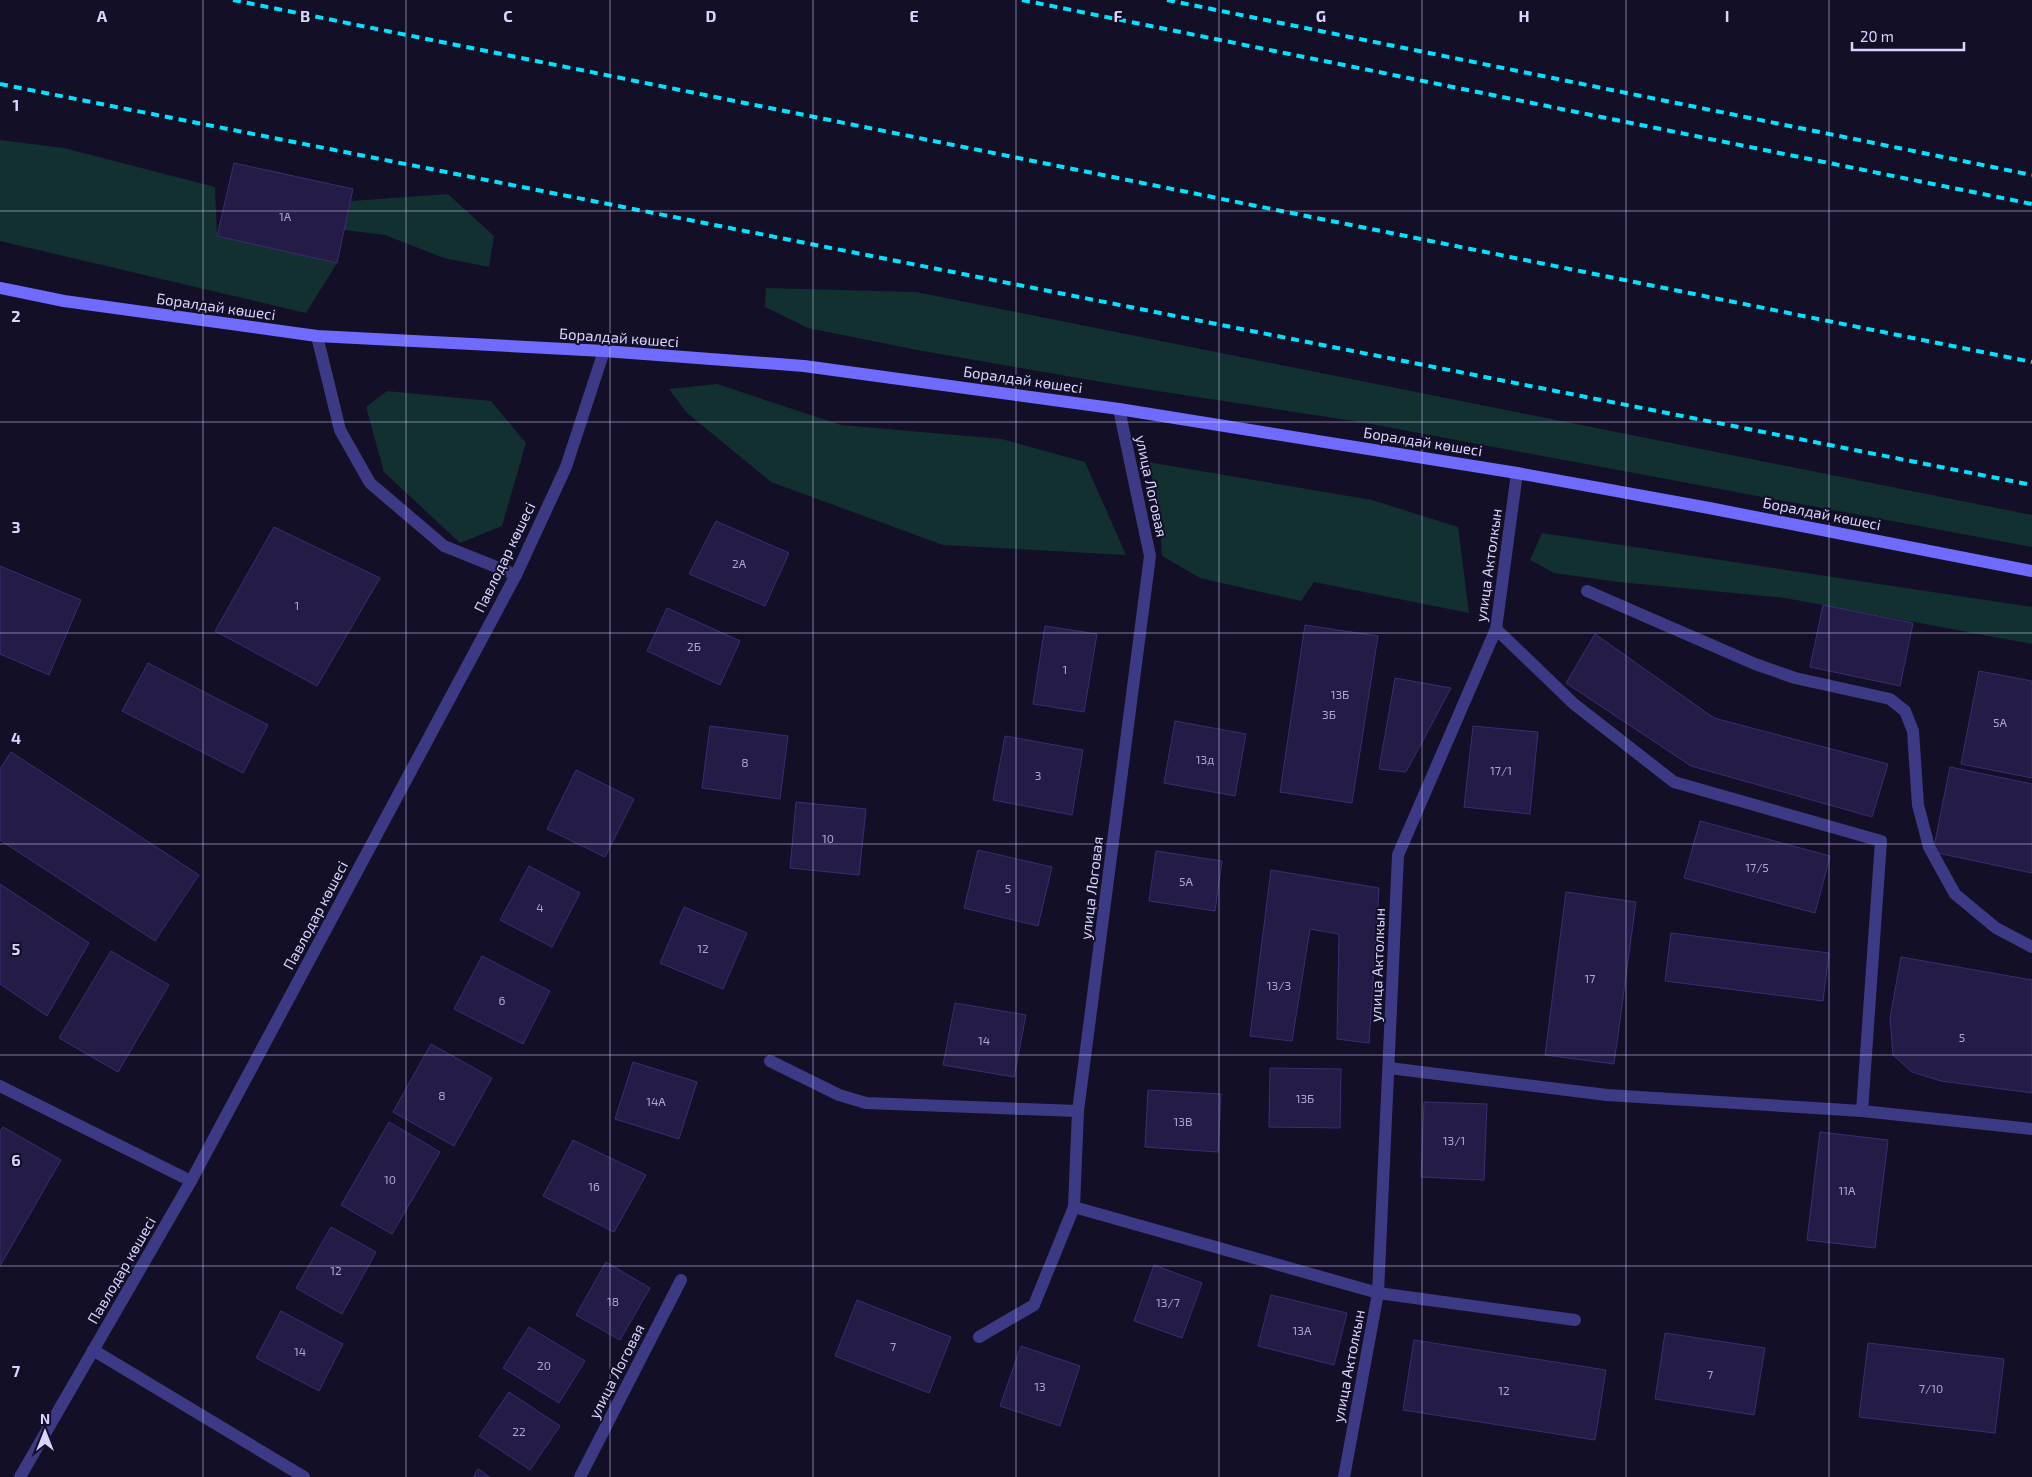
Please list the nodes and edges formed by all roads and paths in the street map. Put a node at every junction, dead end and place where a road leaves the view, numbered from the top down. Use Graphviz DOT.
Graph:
graph roads {
  1 [pos="0,288"];
  2 [pos="318,336"];
  3 [pos="604,351"];
  4 [pos="1119,409"];
  5 [pos="1517,473"];
  6 [pos="2032,571"];
  7 [pos="516,575"];
  8 [pos="1586,591"];
  9 [pos="1496,629"];
  10 [pos="2032,946"];
  11 [pos="770,1061"];
  12 [pos="1389,1068"];
  13 [pos="0,1086"];
  14 [pos="1862,1110"];
  15 [pos="1078,1111"];
  16 [pos="2032,1130"];
  17 [pos="191,1181"];
  18 [pos="1074,1207"];
  19 [pos="681,1280"];
  20 [pos="1378,1293"];
  21 [pos="1575,1320"];
  22 [pos="979,1337"];
  23 [pos="94,1350"];
  24 [pos="20,1477"];
  25 [pos="304,1477"];
  26 [pos="580,1477"];
  27 [pos="1344,1477"];
  1 -- 2 [label="main road, Боралдай көшесі"];
  2 -- 3 [label="main road, Боралдай көшесі"];
  2 -- 7 [label="street"];
  3 -- 4 [label="main road, Боралдай көшесі"];
  3 -- 7 [label="street, Павлодар көшесі"];
  4 -- 5 [label="main road, Боралдай көшесі"];
  4 -- 15 [label="street, улица Логовая"];
  5 -- 6 [label="main road, Боралдай көшесі"];
  5 -- 9 [label="street, улица Актолкын"];
  7 -- 17 [label="street, Павлодар көшесі"];
  8 -- 10 [label="street"];
  9 -- 12 [label="street, улица Актолкын"];
  9 -- 14 [label="street"];
  11 -- 15 [label="street"];
  12 -- 14 [label="street"];
  12 -- 20 [label="street, улица Актолкын"];
  13 -- 17 [label="street"];
  14 -- 16 [label="street"];
  15 -- 18 [label="street, улица Логовая"];
  17 -- 23 [label="street, Павлодар көшесі"];
  18 -- 20 [label="street"];
  18 -- 22 [label="street, улица Логовая"];
  19 -- 26 [label="street, улица Логовая"];
  20 -- 21 [label="street"];
  20 -- 27 [label="street, улица Актолкын"];
  23 -- 24 [label="street, Павлодар көшесі"];
  23 -- 25 [label="street"];
}
